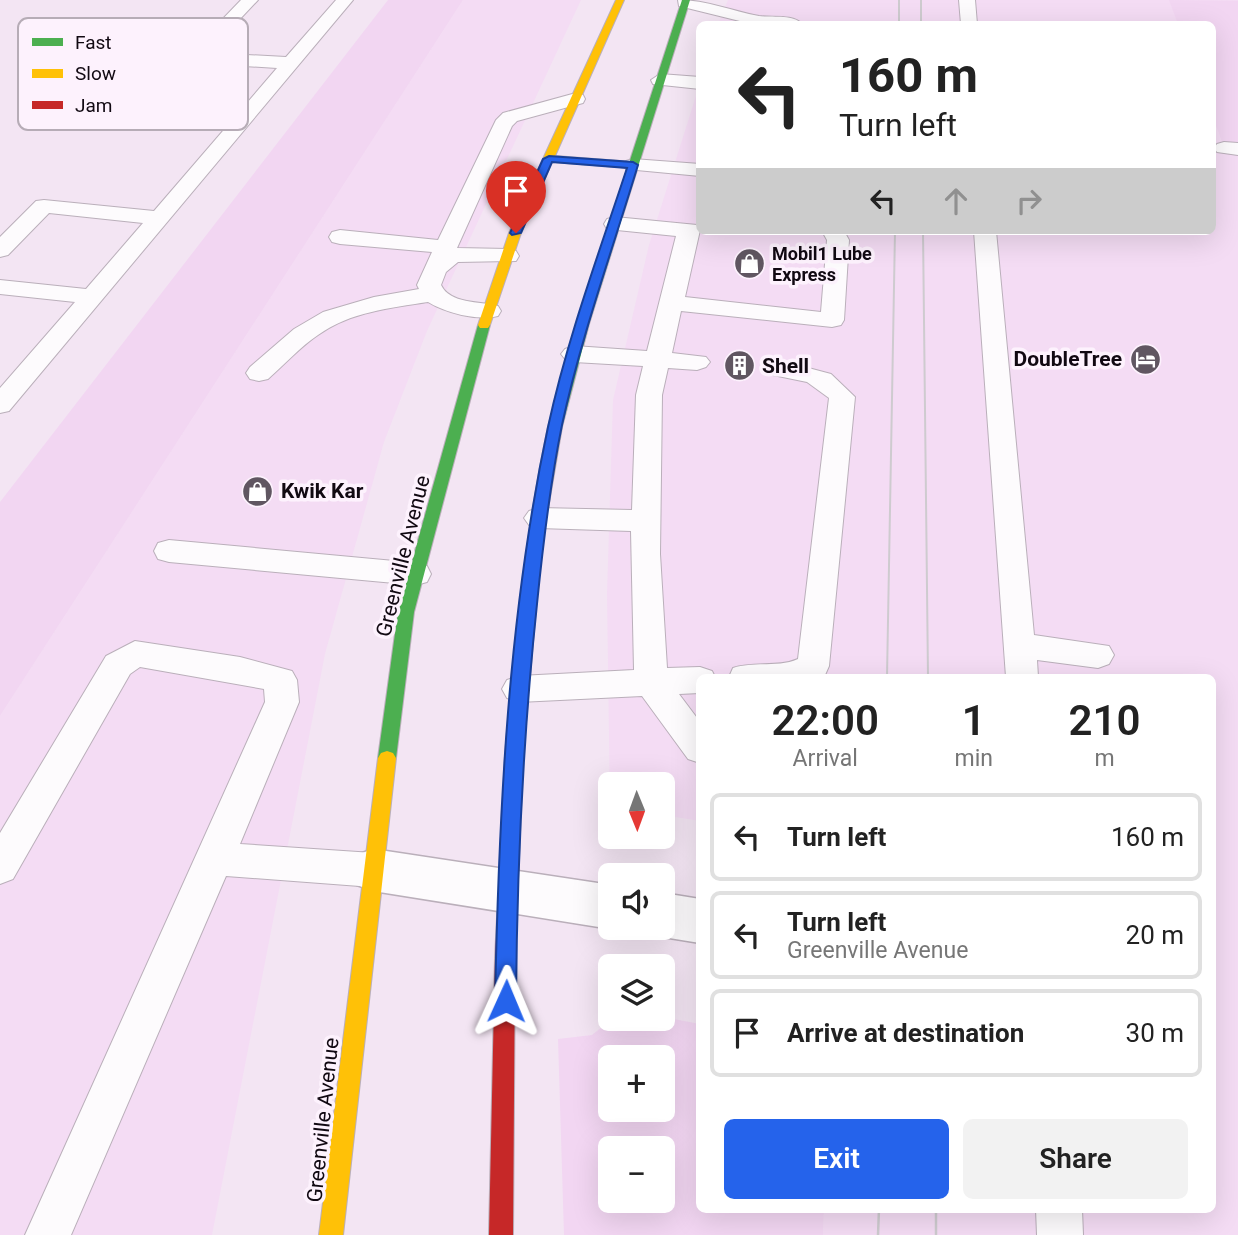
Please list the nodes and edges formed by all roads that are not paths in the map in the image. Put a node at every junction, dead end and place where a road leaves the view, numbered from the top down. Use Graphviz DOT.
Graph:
graph roads {
  1 [pos="250,0"];
  2 [pos="345,0"];
  3 [pos="621,0"];
  4 [pos="967,0"];
  5 [pos="685,1"];
  6 [pos="736,6"];
  7 [pos="233,18"];
  8 [pos="759,21"];
  9 [pos="969,21"];
  10 [pos="248,61"];
  11 [pos="291,63"];
  12 [pos="660,80"];
  13 [pos="696,83"];
  14 [pos="576,99"];
  15 [pos="248,113"];
  16 [pos="234,130"];
  17 [pos="549,159"];
  18 [pos="633,165"];
  19 [pos="696,170"];
  20 [pos="159,218"];
  21 [pos="615,223"];
  22 [pos="835,235"];
  23 [pos="985,235"];
  24 [pos="340,237"];
  25 [pos="0,250"];
  26 [pos="443,254"];
  27 [pos="508,256"];
  28 [pos="0,287"];
  29 [pos="433,294"];
  30 [pos="92,298"];
  31 [pos="670,303"];
  32 [pos="489,312"];
  33 [pos="574,354"];
  34 [pos="656,360"];
  35 [pos="697,362"];
  36 [pos="782,369"];
  37 [pos="259,373"];
  38 [pos="0,405"];
  39 [pos="539,518"];
  40 [pos="647,521"];
  41 [pos="169,551"];
  42 [pos="416,574"];
  43 [pos="1019,645"];
  44 [pos="1098,655"];
  45 [pos="796,674"];
  46 [pos="1022,674"];
  47 [pos="696,680"];
  48 [pos="651,682"];
  49 [pos="519,689"];
  50 [pos="696,744"];
  51 [pos="215,859"];
  52 [pos="0,867"];
  53 [pos="373,870"];
  54 [pos="507,891"];
  55 [pos="598,905"];
  56 [pos="675,917"];
  57 [pos="696,920"];
  58 [pos="1059,1213"];
  59 [pos="48,1235"];
  60 [pos="331,1235"];
  61 [pos="500,1235"];
  62 [pos="1060,1235"];
  1 -- 7 [label="lane"];
  2 -- 11 [label="lane"];
  3 -- 14 [label="main road, Greenville Avenue"];
  4 -- 9 [label="lane"];
  5 -- 6 [label="lane"];
  5 -- 12 [label="main road"];
  6 -- 8 [label="lane"];
  10 -- 11 [label="lane"];
  11 -- 15 [label="lane"];
  12 -- 13 [label="lane"];
  12 -- 18 [label="main road"];
  14 -- 17 [label="main road, Greenville Avenue"];
  14 -- 26 [label="lane"];
  16 -- 20 [label="lane"];
  17 -- 18 [label="main road"];
  17 -- 27 [label="main road, Greenville Avenue"];
  18 -- 19 [label="lane"];
  18 -- 21 [label="main road"];
  20 -- 25 [label="lane"];
  20 -- 30 [label="lane"];
  21 -- 31 [label="lane"];
  21 -- 33 [label="main road"];
  22 -- 31 [label="lane"];
  23 -- 43 [label="lane"];
  24 -- 26 [label="lane"];
  26 -- 27 [label="lane"];
  26 -- 29 [label="lane"];
  27 -- 32 [label="main road, Greenville Avenue"];
  28 -- 30 [label="lane"];
  29 -- 32 [label="lane"];
  29 -- 37 [label="lane"];
  30 -- 38 [label="lane"];
  31 -- 34 [label="lane"];
  32 -- 42 [label="main road, Greenville Avenue"];
  33 -- 34 [label="lane"];
  33 -- 39 [label="main road"];
  34 -- 35 [label="lane"];
  34 -- 40 [label="lane"];
  36 -- 45 [label="lane"];
  39 -- 40 [label="lane"];
  39 -- 49 [label="main road"];
  40 -- 48 [label="lane"];
  41 -- 42 [label="lane"];
  42 -- 53 [label="main road, Greenville Avenue"];
  43 -- 44 [label="lane"];
  43 -- 46 [label="lane"];
  47 -- 48 [label="lane"];
  48 -- 49 [label="lane"];
  48 -- 50 [label="lane"];
  49 -- 54 [label="main road"];
  51 -- 52 [label="lane"];
  51 -- 53 [label="lane"];
  51 -- 59 [label="lane"];
  53 -- 54 [label="street"];
  53 -- 60 [label="main road, Greenville Avenue"];
  54 -- 55 [label="street"];
  54 -- 61 [label="main road"];
  56 -- 57 [label="street"];
  58 -- 62 [label="lane"];
}
